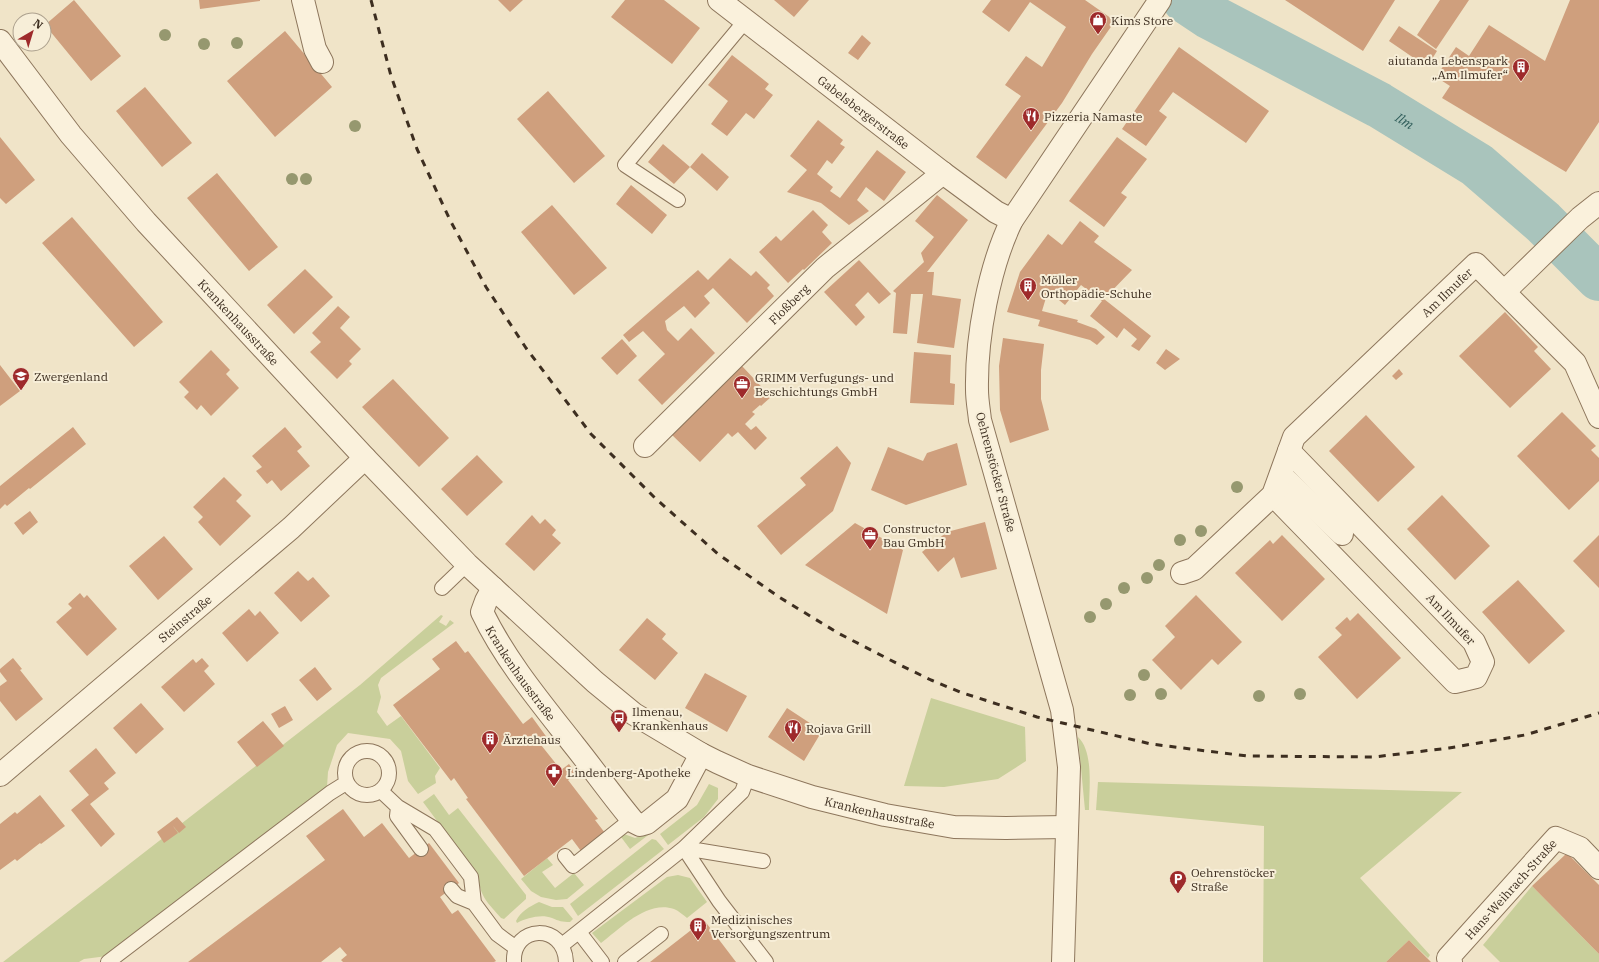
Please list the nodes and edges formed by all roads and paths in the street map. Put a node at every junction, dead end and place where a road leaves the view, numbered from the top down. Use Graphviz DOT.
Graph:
graph roads {
  1 [pos="303,0"];
  2 [pos="719,0"];
  3 [pos="1160,0"];
  4 [pos="746,20"];
  5 [pos="0,41"];
  6 [pos="322,62"];
  7 [pos="942,173"];
  8 [pos="678,200"];
  9 [pos="1599,202"];
  10 [pos="1012,220"];
  11 [pos="1504,292"];
  12 [pos="1599,417"];
  13 [pos="645,446"];
  14 [pos="1289,451"];
  15 [pos="365,458"];
  16 [pos="1277,485"];
  17 [pos="1342,534"];
  18 [pos="467,564"];
  19 [pos="1182,573"];
  20 [pos="442,588"];
  21 [pos="493,588"];
  22 [pos="701,754"];
  23 [pos="0,775"];
  24 [pos="748,776"];
  25 [pos="346,783"];
  26 [pos="381,791"];
  27 [pos="398,807"];
  28 [pos="632,819"];
  29 [pos="1067,827"];
  30 [pos="684,848"];
  31 [pos="421,849"];
  32 [pos="565,856"];
  33 [pos="763,861"];
  34 [pos="1599,868"];
  35 [pos="451,889"];
  36 [pos="474,903"];
  37 [pos="578,932"];
  38 [pos="661,934"];
  39 [pos="562,945"];
  40 [pos="515,955"];
  41 [pos="108,962"];
  42 [pos="566,962"];
  43 [pos="602,962"];
  44 [pos="625,962"];
  45 [pos="766,962"];
  46 [pos="1063,962"];
  47 [pos="1451,962"];
  1 -- 6 [label="street"];
  2 -- 4 [label="street, Gabelsbergerstraße"];
  3 -- 10 [label="street, Oehrenstöcker Straße"];
  4 -- 7 [label="street, Gabelsbergerstraße"];
  4 -- 8 [label="lane"];
  5 -- 15 [label="street, Krankenhausstraße"];
  7 -- 10 [label="street, Gabelsbergerstraße"];
  7 -- 13 [label="street, Floßberg"];
  9 -- 11 [label="street"];
  10 -- 29 [label="street, Oehrenstöcker Straße"];
  11 -- 12 [label="street, Am Ilmufer"];
  11 -- 14 [label="street, Am Ilmufer"];
  14 -- 16 [label="street, Am Ilmufer"];
  14 -- 16 [label="street, Am Ilmufer"];
  15 -- 18 [label="street, Krankenhausstraße"];
  15 -- 23 [label="street, Steinstraße"];
  16 -- 17 [label="street"];
  16 -- 19 [label="street, Am Ilmufer"];
  18 -- 20 [label="lane"];
  18 -- 21 [label="street, Krankenhausstraße"];
  21 -- 22 [label="street, Krankenhausstraße"];
  21 -- 28 [label="street, Krankenhausstraße"];
  22 -- 24 [label="street, Krankenhausstraße"];
  22 -- 28 [label="street"];
  24 -- 29 [label="street, Krankenhausstraße"];
  24 -- 30 [label="lane"];
  25 -- 26 [label="lane"];
  25 -- 26 [label="lane"];
  25 -- 41 [label="lane"];
  26 -- 27 [label="lane"];
  27 -- 31 [label="lane"];
  27 -- 36 [label="lane"];
  28 -- 32 [label="lane"];
  29 -- 46 [label="street, Oehrenstöcker Straße"];
  30 -- 33 [label="lane"];
  30 -- 37 [label="lane"];
  30 -- 45 [label="lane"];
  34 -- 47 [label="street, Hans-Weihrach-Straße"];
  35 -- 36 [label="lane"];
  36 -- 40 [label="lane"];
  37 -- 39 [label="lane"];
  37 -- 43 [label="lane"];
  38 -- 44 [label="lane"];
  39 -- 40 [label="lane"];
  39 -- 42 [label="lane"];
}
